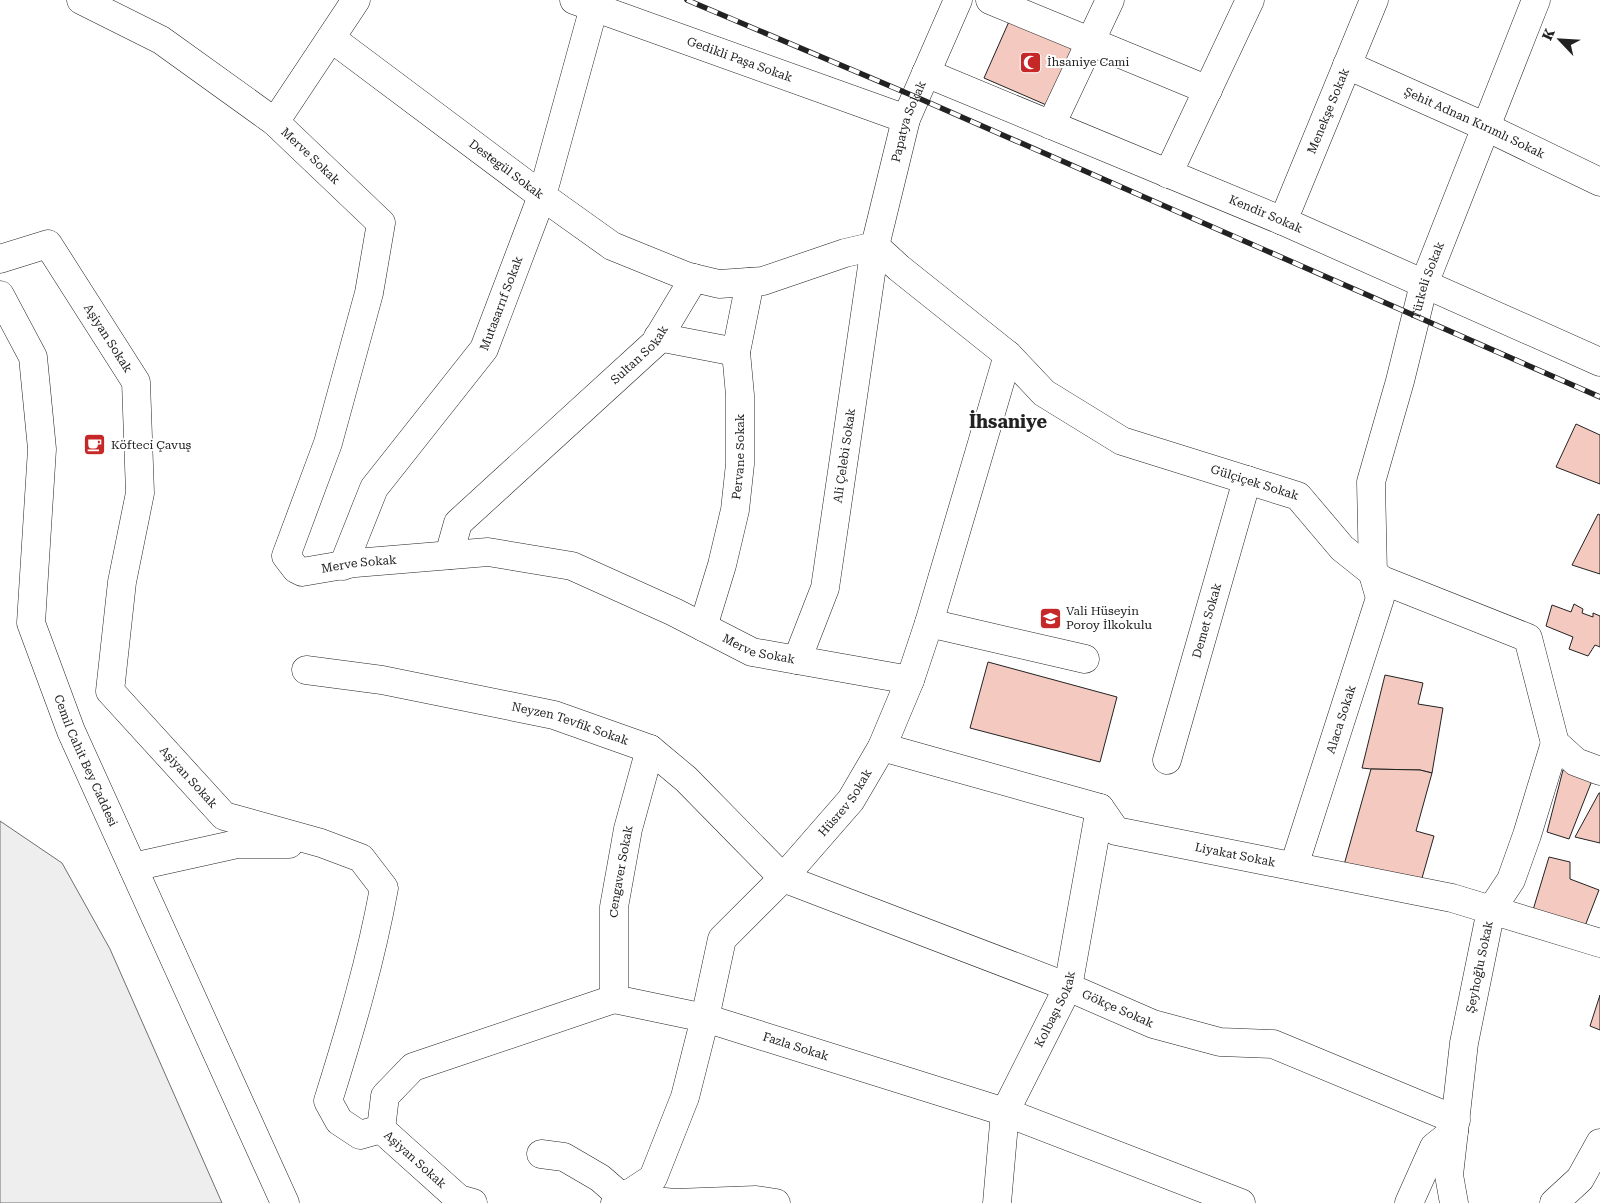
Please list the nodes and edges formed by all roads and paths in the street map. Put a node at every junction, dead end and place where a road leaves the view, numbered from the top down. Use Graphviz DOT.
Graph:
graph roads {
  1 [pos="81,0"];
  2 [pos="356,0"];
  3 [pos="958,0"];
  4 [pos="990,0"];
  5 [pos="1110,0"];
  6 [pos="1250,0"];
  7 [pos="1374,0"];
  8 [pos="1536,0"];
  9 [pos="584,4"];
  10 [pos="331,38"];
  11 [pos="1090,41"];
  12 [pos="1347,65"];
  13 [pos="926,73"];
  14 [pos="1208,90"];
  15 [pos="906,119"];
  16 [pos="275,122"];
  17 [pos="1051,125"];
  18 [pos="1486,127"];
  19 [pos="1168,174"];
  20 [pos="1600,182"];
  21 [pos="542,196"];
  22 [pos="1283,221"];
  23 [pos="875,246"];
  24 [pos="0,258"];
  25 [pos="694,278"];
  26 [pos="750,282"];
  27 [pos="1424,284"];
  28 [pos="0,295"];
  29 [pos="658,336"];
  30 [pos="736,352"];
  31 [pos="1008,355"];
  32 [pos="1600,362"];
  33 [pos="1247,480"];
  34 [pos="449,555"];
  35 [pos="343,566"];
  36 [pos="1373,574"];
  37 [pos="929,623"];
  38 [pos="703,627"];
  39 [pos="1085,659"];
  40 [pos="798,660"];
  41 [pos="306,670"];
  42 [pos="910,680"];
  43 [pos="1555,743"];
  44 [pos="882,747"];
  45 [pos="650,749"];
  46 [pos="1167,760"];
  47 [pos="1600,772"];
  48 [pos="1100,808"];
  49 [pos="321,843"];
  50 [pos="1294,866"];
  51 [pos="133,867"];
  52 [pos="783,878"];
  53 [pos="1491,910"];
  54 [pos="1600,943"];
  55 [pos="1068,987"];
  56 [pos="614,999"];
  57 [pos="705,1018"];
  58 [pos="1005,1112"];
  59 [pos="1455,1126"];
  60 [pos="381,1129"];
  61 [pos="1600,1143"];
  62 [pos="542,1154"];
  63 [pos="619,1200"];
  64 [pos="285,1203"];
  65 [pos="473,1203"];
  66 [pos="776,1203"];
  67 [pos="997,1203"];
  68 [pos="1241,1203"];
  69 [pos="1409,1203"];
  70 [pos="1454,1203"];
  71 [pos="1554,1203"];
  1 -- 16 [label="street"];
  2 -- 10 [label="street"];
  3 -- 13 [label="street, Papatya Sokak"];
  4 -- 11 [label="street"];
  5 -- 11 [label="street"];
  6 -- 14 [label="street"];
  7 -- 12 [label="street, Menekşe Sokak"];
  8 -- 18 [label="street, Türkeli Sokak"];
  9 -- 15 [label="street, Gedikli Paşa Sokak"];
  9 -- 21 [label="street, Mutasarrıf Sokak"];
  10 -- 16 [label="street"];
  10 -- 21 [label="street, Destegül Sokak"];
  11 -- 14 [label="street"];
  11 -- 17 [label="street"];
  12 -- 18 [label="street, Şehit Adnan Kırımlı Sokak"];
  12 -- 22 [label="street, Menekşe Sokak"];
  13 -- 15 [label="street, Papatya Sokak"];
  13 -- 17 [label="street, Kendir Sokak"];
  14 -- 19 [label="street"];
  15 -- 23 [label="street, Papatya Sokak"];
  16 -- 35 [label="street, Merve Sokak"];
  17 -- 19 [label="street, Kendir Sokak"];
  18 -- 20 [label="street, Şehit Adnan Kırımlı Sokak"];
  18 -- 27 [label="street, Türkeli Sokak"];
  19 -- 22 [label="street, Kendir Sokak"];
  21 -- 25 [label="street, Destegül Sokak"];
  21 -- 35 [label="street, Mutasarrıf Sokak"];
  22 -- 27 [label="street, Kendir Sokak"];
  23 -- 26 [label="street"];
  23 -- 31 [label="street, Gülçiçek Sokak"];
  23 -- 40 [label="street, Ali Çelebi Sokak"];
  24 -- 49 [label="street, Aşiyan Sokak"];
  25 -- 26 [label="street"];
  25 -- 29 [label="street, Sultan Sokak"];
  26 -- 30 [label="street, Pervane Sokak"];
  27 -- 32 [label="street, Kendir Sokak"];
  27 -- 36 [label="street, Türkeli Sokak"];
  28 -- 51 [label="street, Cemil Cahit Bey Caddesi"];
  29 -- 30 [label="street"];
  29 -- 34 [label="street, Sultan Sokak"];
  30 -- 38 [label="street, Pervane Sokak"];
  31 -- 33 [label="street, Gülçiçek Sokak"];
  31 -- 37 [label="street, Hüsrev Sokak"];
  33 -- 36 [label="street, Gülçiçek Sokak"];
  33 -- 46 [label="street, Demet Sokak"];
  34 -- 35 [label="street, Merve Sokak"];
  34 -- 38 [label="street, Merve Sokak"];
  36 -- 43 [label="street, Gülçiçek Sokak"];
  36 -- 50 [label="street, Alaca Sokak"];
  37 -- 39 [label="street"];
  37 -- 42 [label="street, Hüsrev Sokak"];
  38 -- 40 [label="street, Merve Sokak"];
  40 -- 42 [label="street, Merve Sokak"];
  41 -- 45 [label="street, Neyzen Tevfik Sokak"];
  42 -- 44 [label="street, Hüsrev Sokak"];
  43 -- 47 [label="street"];
  43 -- 53 [label="street, Şeyhoğlu Sokak"];
  44 -- 48 [label="street"];
  44 -- 52 [label="street, Hüsrev Sokak"];
  45 -- 52 [label="street, Neyzen Tevfik Sokak"];
  45 -- 56 [label="street, Cengaver Sokak"];
  48 -- 50 [label="street, Liyakat Sokak"];
  48 -- 55 [label="street, Kolbaşı Sokak"];
  49 -- 51 [label="street"];
  49 -- 60 [label="street, Aşiyan Sokak"];
  50 -- 53 [label="street, Liyakat Sokak"];
  51 -- 64 [label="street, Cemil Cahit Bey Caddesi"];
  52 -- 55 [label="street, Gökçe Sokak"];
  52 -- 57 [label="street, Hüsrev Sokak"];
  53 -- 54 [label="street, Liyakat Sokak"];
  53 -- 59 [label="street, Şeyhoğlu Sokak"];
  55 -- 58 [label="street, Kolbaşı Sokak"];
  55 -- 59 [label="street, Gökçe Sokak"];
  56 -- 57 [label="street, Fazla Sokak"];
  56 -- 60 [label="street"];
  57 -- 58 [label="street, Fazla Sokak"];
  57 -- 63 [label="street, Hüsrev Sokak"];
  58 -- 67 [label="street, Kolbaşı Sokak"];
  58 -- 68 [label="street, Fazla Sokak"];
  59 -- 69 [label="street"];
  59 -- 70 [label="street, Şeyhoğlu Sokak"];
  60 -- 65 [label="street, Aşiyan Sokak"];
  61 -- 71 [label="street"];
  62 -- 63 [label="street"];
  63 -- 66 [label="street"];
}
